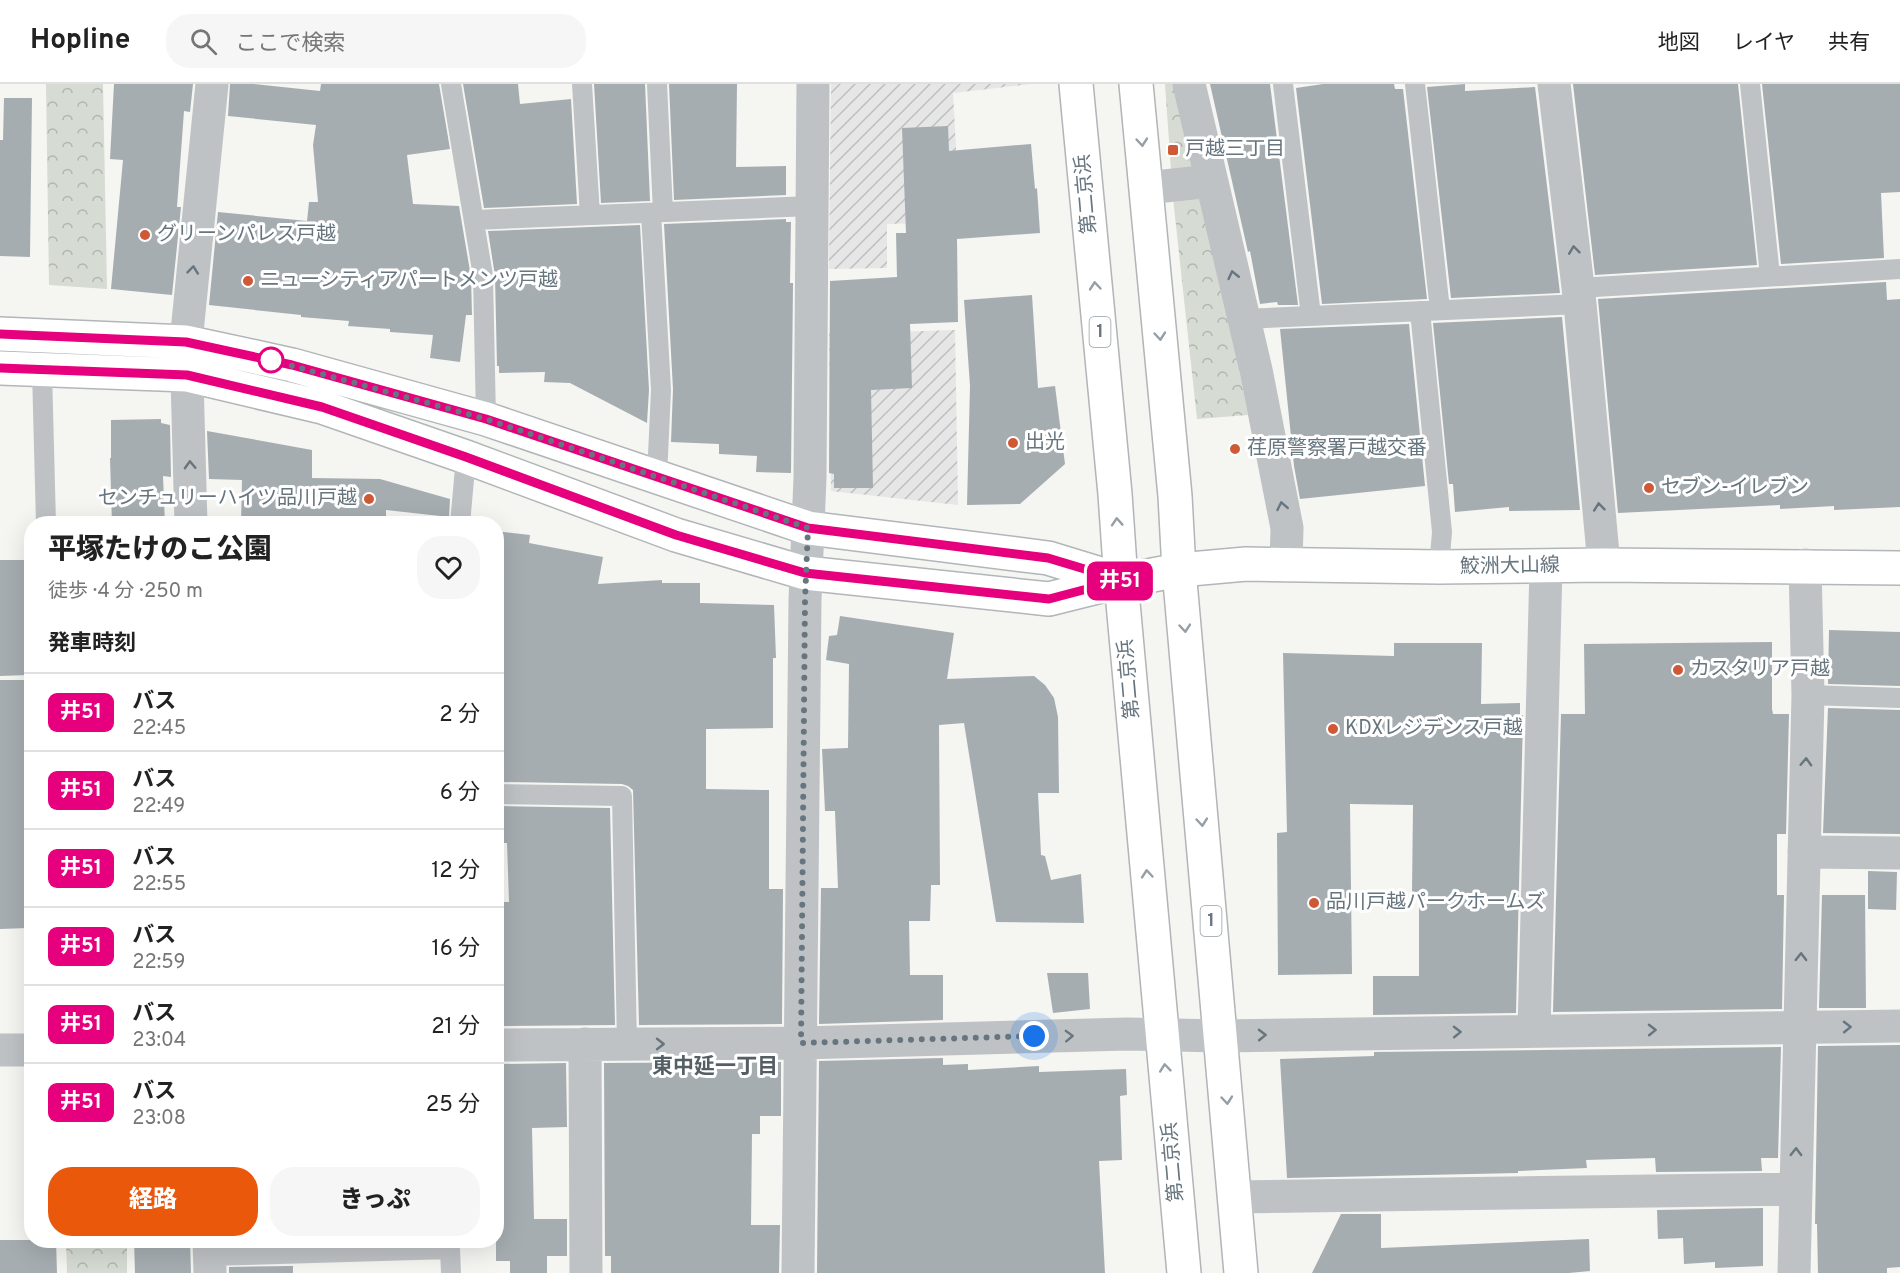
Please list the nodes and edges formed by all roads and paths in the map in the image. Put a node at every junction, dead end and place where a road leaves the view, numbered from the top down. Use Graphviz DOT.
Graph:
graph roads {
  1 [pos="212,84"];
  2 [pos="451,84"];
  3 [pos="582,84"];
  4 [pos="657,84"];
  5 [pos="813,84"];
  6 [pos="1076,84"];
  7 [pos="1136,84"];
  8 [pos="1189,84"];
  9 [pos="1283,84"];
  10 [pos="1415,84"];
  11 [pos="1554,84"];
  12 [pos="1750,84"];
  13 [pos="1211,181"];
  14 [pos="1146,188"];
  15 [pos="812,206"];
  16 [pos="657,213"];
  17 [pos="590,215"];
  18 [pos="474,220"];
  19 [pos="1900,268"];
  20 [pos="1770,276"];
  21 [pos="1579,296"];
  22 [pos="1440,310"];
  23 [pos="1420,311"];
  24 [pos="1311,316"];
  25 [pos="1244,319"];
  26 [pos="0,334"];
  27 [pos="186,342"];
  28 [pos="0,368"];
  29 [pos="42,371"];
  30 [pos="187,375"];
  31 [pos="486,419"];
  32 [pos="466,457"];
  33 [pos="657,477"];
  34 [pos="46,516"];
  35 [pos="191,516"];
  36 [pos="461,516"];
  37 [pos="808,528"];
  38 [pos="1286,565"];
  39 [pos="1604,565"];
  40 [pos="1805,565"];
  41 [pos="1439,567"];
  42 [pos="1546,567"];
  43 [pos="1900,568"];
  44 [pos="1179,570"];
  45 [pos="805,573"];
  46 [pos="1121,580"];
  47 [pos="1808,695"];
  48 [pos="1900,698"];
  49 [pos="504,794"];
  50 [pos="1804,852"];
  51 [pos="1900,853"];
  52 [pos="1900,1026"];
  53 [pos="1799,1028"];
  54 [pos="1534,1031"];
  55 [pos="1162,1036"];
  56 [pos="1221,1036"];
  57 [pos="801,1043"];
  58 [pos="585,1044"];
  59 [pos="627,1044"];
  60 [pos="504,1045"];
  61 [pos="0,1050"];
  62 [pos="24,1050"];
  63 [pos="1795,1189"];
  64 [pos="1235,1197"];
  65 [pos="346,1248"];
  66 [pos="425,1248"];
  67 [pos="209,1257"];
  68 [pos="452,1273"];
  69 [pos="586,1273"];
  70 [pos="798,1273"];
  71 [pos="1184,1273"];
  72 [pos="1241,1273"];
  73 [pos="1794,1273"];
  27 -- 1 [label="street, one-way"];
  2 -- 18 [label="lane"];
  3 -- 17 [label="lane"];
  4 -- 16 [label="lane"];
  5 -- 15 [label="street"];
  46 -- 6 [label="main road, 第二京浜 / 1, one-way"];
  7 -- 14 [label="main road, 1, one-way"];
  8 -- 13 [label="street"];
  9 -- 24 [label="lane"];
  10 -- 22 [label="lane"];
  21 -- 11 [label="street, one-way"];
  12 -- 20 [label="lane"];
  13 -- 14 [label="street"];
  25 -- 13 [label="street, one-way"];
  14 -- 44 [label="main road, 1, one-way"];
  15 -- 16 [label="lane"];
  15 -- 37 [label="street"];
  16 -- 17 [label="lane"];
  16 -- 33 [label="lane"];
  17 -- 18 [label="lane"];
  18 -- 31 [label="lane"];
  19 -- 20 [label="lane"];
  20 -- 21 [label="lane"];
  21 -- 22 [label="lane"];
  39 -- 21 [label="street, one-way"];
  22 -- 23 [label="lane"];
  23 -- 24 [label="lane"];
  23 -- 41 [label="lane"];
  24 -- 25 [label="lane"];
  38 -- 25 [label="street, one-way"];
  26 -- 27 [label="main road, 鮫洲大山線"];
  27 -- 30 [label="street"];
  27 -- 31 [label="main road, 鮫洲大山線"];
  28 -- 29 [label="main road, 鮫洲大山線"];
  29 -- 30 [label="main road, 鮫洲大山線"];
  29 -- 34 [label="lane"];
  30 -- 32 [label="main road, 鮫洲大山線"];
  35 -- 30 [label="street, one-way"];
  31 -- 33 [label="main road, 鮫洲大山線"];
  32 -- 36 [label="lane"];
  32 -- 45 [label="main road, 鮫洲大山線"];
  33 -- 37 [label="main road, 鮫洲大山線"];
  37 -- 45 [label="street"];
  37 -- 46 [label="main road, 鮫洲大山線"];
  38 -- 41 [label="main road, 鮫洲大山線"];
  38 -- 44 [label="main road, 鮫洲大山線"];
  39 -- 40 [label="main road, 鮫洲大山線"];
  39 -- 42 [label="main road, 鮫洲大山線"];
  40 -- 43 [label="main road, 鮫洲大山線"];
  40 -- 47 [label="street"];
  41 -- 42 [label="main road, 鮫洲大山線"];
  42 -- 54 [label="street"];
  44 -- 46 [label="main road, 鮫洲大山線"];
  44 -- 56 [label="main road, 1, one-way"];
  45 -- 46 [label="main road, 鮫洲大山線"];
  45 -- 57 [label="street"];
  55 -- 46 [label="main road, 第二京浜 / 1, one-way"];
  47 -- 48 [label="lane"];
  50 -- 47 [label="street, one-way"];
  49 -- 59 [label="lane"];
  50 -- 51 [label="street"];
  53 -- 50 [label="street, one-way"];
  53 -- 52 [label="street, one-way"];
  54 -- 53 [label="street, one-way"];
  63 -- 53 [label="street, one-way"];
  56 -- 54 [label="street, one-way"];
  55 -- 56 [label="street"];
  57 -- 55 [label="street, one-way"];
  71 -- 55 [label="main road, 第二京浜 / 1, one-way"];
  56 -- 64 [label="main road, 1, one-way"];
  59 -- 57 [label="street, one-way"];
  57 -- 70 [label="street"];
  58 -- 59 [label="street"];
  58 -- 60 [label="street"];
  58 -- 69 [label="street"];
  61 -- 62 [label="street"];
  63 -- 64 [label="street"];
  63 -- 73 [label="street"];
  64 -- 72 [label="main road, 1"];
  65 -- 67 [label="lane"];
  66 -- 68 [label="lane"];
}
